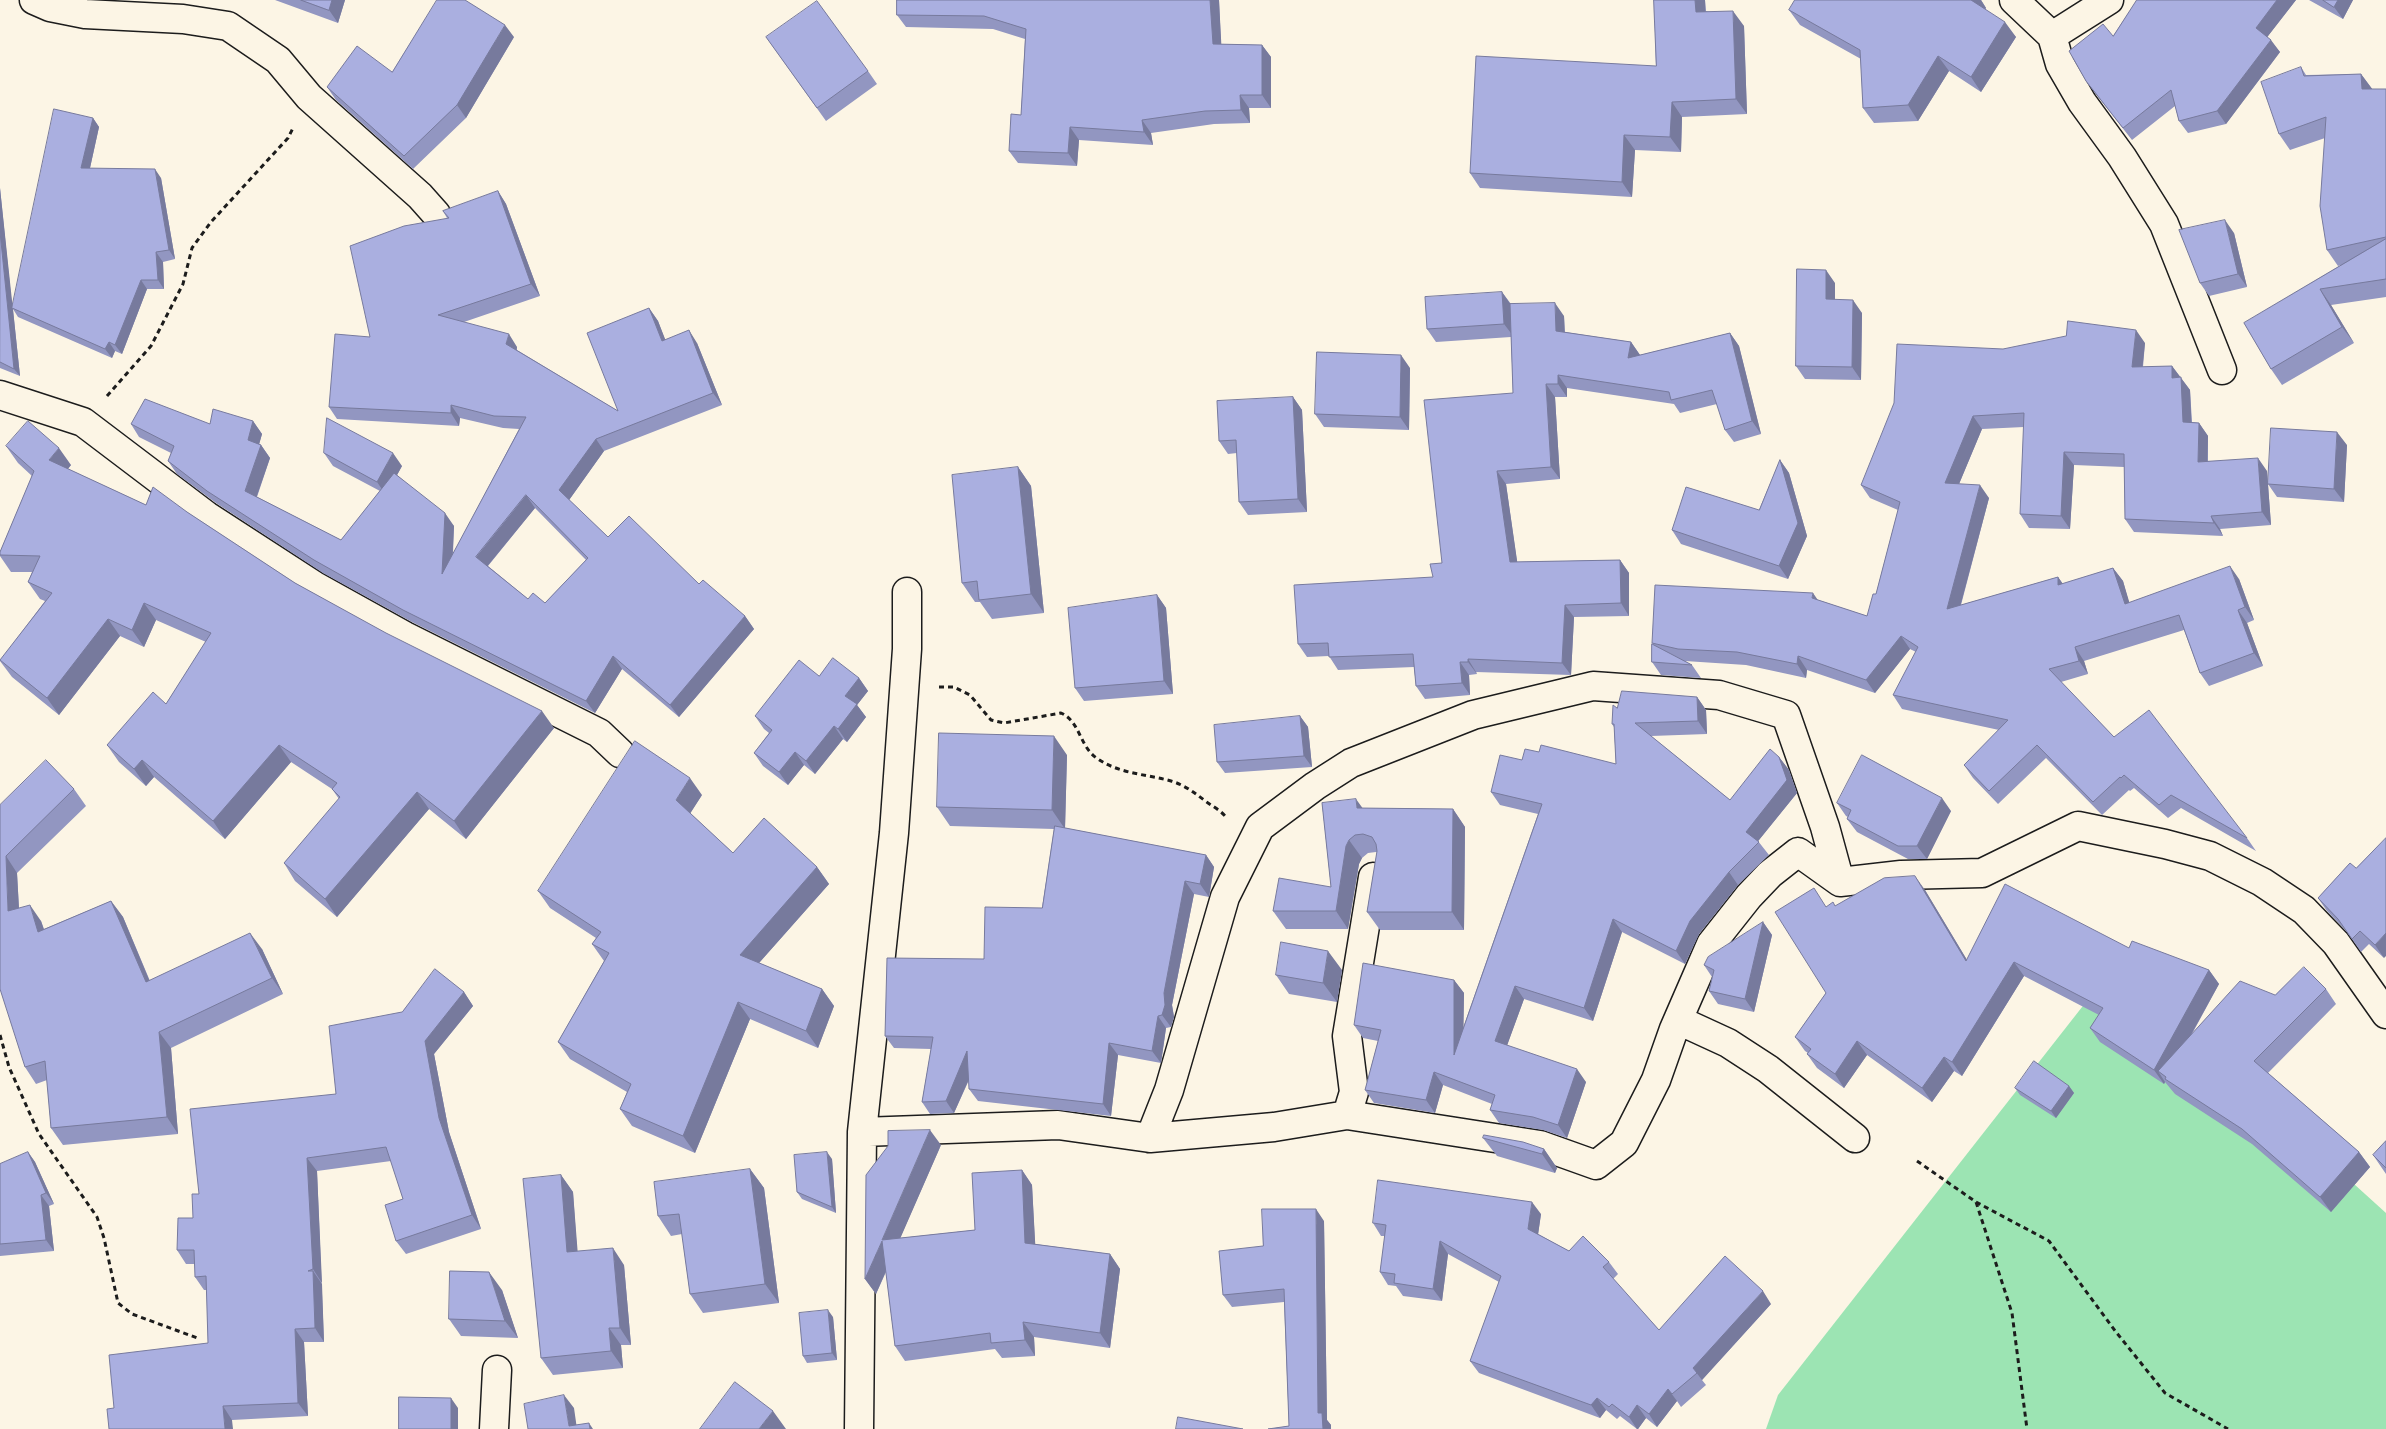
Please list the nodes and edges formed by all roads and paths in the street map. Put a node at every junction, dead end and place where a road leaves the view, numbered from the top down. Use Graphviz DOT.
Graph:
graph roads {
  1 [pos="34,0"];
  2 [pos="2014,0"];
  3 [pos="2109,0"];
  4 [pos="2052,36"];
  5 [pos="309,97"];
  6 [pos="436,214"];
  7 [pos="2222,370"];
  8 [pos="0,395"];
  9 [pos="83,422"];
  10 [pos="907,592"];
  11 [pos="904,686"];
  12 [pos="620,753"];
  13 [pos="1248,850"];
  14 [pos="1374,867"];
  15 [pos="1840,882"];
  16 [pos="2386,1014"];
  17 [pos="1678,1020"];
  18 [pos="0,1035"];
  19 [pos="1347,1115"];
  20 [pos="862,1132"];
  21 [pos="1150,1138"];
  22 [pos="1855,1138"];
  23 [pos="1917,1161"];
  24 [pos="1976,1202"];
  25 [pos="200,1338"];
  26 [pos="497,1370"];
  27 [pos="494,1429"];
  28 [pos="859,1429"];
  29 [pos="2028,1429"];
  30 [pos="2228,1429"];
  1 -- 5 [label="street"];
  2 -- 4 [label="street"];
  3 -- 4 [label="street"];
  4 -- 7 [label="street"];
  5 -- 6 [label="street"];
  5 -- 9 [label="path"];
  8 -- 9 [label="street"];
  9 -- 12 [label="street"];
  10 -- 11 [label="street"];
  11 -- 13 [label="path"];
  11 -- 20 [label="street"];
  13 -- 15 [label="street"];
  13 -- 21 [label="street"];
  14 -- 19 [label="street"];
  15 -- 16 [label="street"];
  15 -- 17 [label="street"];
  17 -- 19 [label="street"];
  17 -- 22 [label="street"];
  18 -- 25 [label="path"];
  19 -- 21 [label="street"];
  20 -- 21 [label="street"];
  20 -- 28 [label="street"];
  23 -- 24 [label="path"];
  24 -- 29 [label="path"];
  24 -- 30 [label="path"];
  26 -- 27 [label="street"];
}
